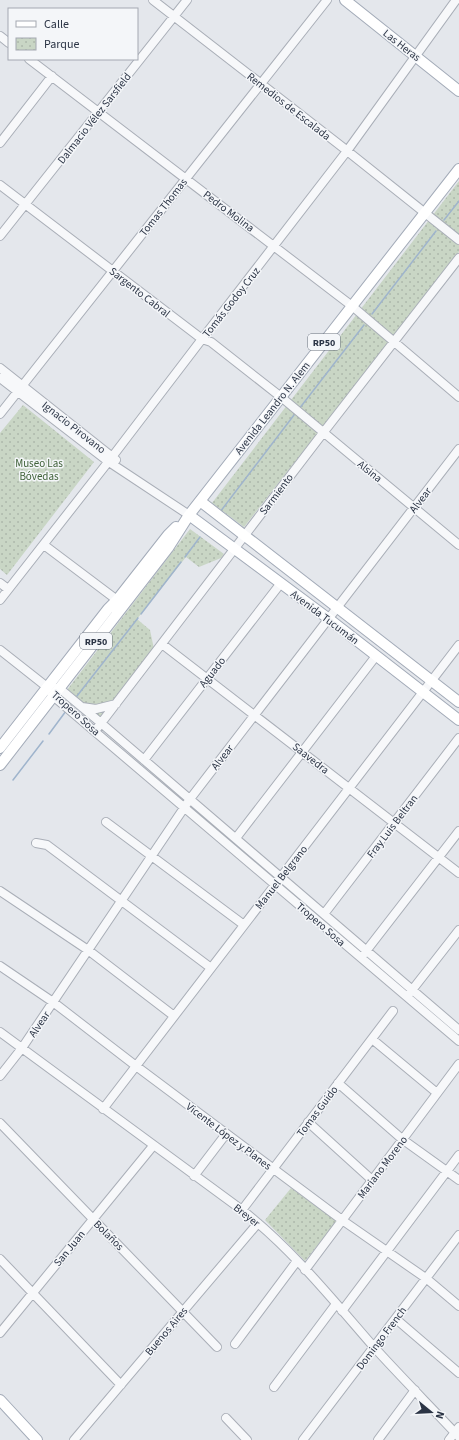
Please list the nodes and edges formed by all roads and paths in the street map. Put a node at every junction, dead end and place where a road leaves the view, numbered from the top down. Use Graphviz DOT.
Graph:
graph roads {
  1 [pos="153,0"];
  2 [pos="187,0"];
  3 [pos="327,0"];
  4 [pos="345,0"];
  5 [pos="456,0"];
  6 [pos="174,16"];
  7 [pos="0,36"];
  8 [pos="8,42"];
  9 [pos="415,55"];
  10 [pos="30,60"];
  11 [pos="52,76"];
  12 [pos="261,84"];
  13 [pos="459,91"];
  14 [pos="98,112"];
  15 [pos="0,143"];
  16 [pos="347,151"];
  17 [pos="459,169"];
  18 [pos="185,179"];
  19 [pos="0,185"];
  20 [pos="25,204"];
  21 [pos="425,213"];
  22 [pos="0,236"];
  23 [pos="459,240"];
  24 [pos="274,246"];
  25 [pos="459,258"];
  26 [pos="113,271"];
  27 [pos="352,306"];
  28 [pos="202,339"];
  29 [pos="394,341"];
  30 [pos="0,368"];
  31 [pos="0,378"];
  32 [pos="20,389"];
  33 [pos="459,396"];
  34 [pos="280,398"];
  35 [pos="0,414"];
  36 [pos="322,433"];
  37 [pos="459,449"];
  38 [pos="111,459"];
  39 [pos="200,501"];
  40 [pos="414,507"];
  41 [pos="189,515"];
  42 [pos="244,535"];
  43 [pos="44,545"];
  44 [pos="459,545"];
  45 [pos="235,548"];
  46 [pos="0,583"];
  47 [pos="281,583"];
  48 [pos="8,589"];
  49 [pos="0,600"];
  50 [pos="116,600"];
  51 [pos="338,607"];
  52 [pos="329,620"];
  53 [pos="162,644"];
  54 [pos="459,645"];
  55 [pos="0,650"];
  56 [pos="376,656"];
  57 [pos="207,678"];
  58 [pos="432,681"];
  59 [pos="47,687"];
  60 [pos="56,692"];
  61 [pos="423,692"];
  62 [pos="459,702"];
  63 [pos="116,704"];
  64 [pos="82,707"];
  65 [pos="255,716"];
  66 [pos="459,720"];
  67 [pos="101,723"];
  68 [pos="95,731"];
  69 [pos="459,738"];
  70 [pos="0,748"];
  71 [pos="302,752"];
  72 [pos="144,760"];
  73 [pos="0,765"];
  74 [pos="350,788"];
  75 [pos="190,799"];
  76 [pos="184,808"];
  77 [pos="106,822"];
  78 [pos="394,823"];
  79 [pos="459,831"];
  80 [pos="236,838"];
  81 [pos="36,843"];
  82 [pos="152,856"];
  83 [pos="439,857"];
  84 [pos="459,873"];
  85 [pos="281,877"];
  86 [pos="275,884"];
  87 [pos="0,891"];
  88 [pos="122,900"];
  89 [pos="324,914"];
  90 [pos="244,925"];
  91 [pos="459,930"];
  92 [pos="88,950"];
  93 [pos="366,951"];
  94 [pos="361,958"];
  95 [pos="0,966"];
  96 [pos="211,968"];
  97 [pos="412,989"];
  98 [pos="406,997"];
  99 [pos="54,1002"];
  100 [pos="393,1011"];
  101 [pos="174,1016"];
  102 [pos="459,1029"];
  103 [pos="0,1032"];
  104 [pos="372,1039"];
  105 [pos="456,1039"];
  106 [pos="22,1048"];
  107 [pos="459,1064"];
  108 [pos="136,1066"];
  109 [pos="0,1076"];
  110 [pos="338,1083"];
  111 [pos="437,1093"];
  112 [pos="103,1109"];
  113 [pos="308,1122"];
  114 [pos="0,1123"];
  115 [pos="226,1134"];
  116 [pos="402,1139"];
  117 [pos="153,1146"];
  118 [pos="459,1155"];
  119 [pos="273,1169"];
  120 [pos="447,1171"];
  121 [pos="194,1176"];
  122 [pos="372,1180"];
  123 [pos="459,1180"];
  124 [pos="242,1210"];
  125 [pos="93,1219"];
  126 [pos="342,1220"];
  127 [pos="258,1223"];
  128 [pos="459,1235"];
  129 [pos="387,1251"];
  130 [pos="0,1259"];
  131 [pos="297,1261"];
  132 [pos="305,1270"];
  133 [pos="427,1279"];
  134 [pos="33,1293"];
  135 [pos="336,1304"];
  136 [pos="459,1306"];
  137 [pos="183,1311"];
  138 [pos="342,1311"];
  139 [pos="396,1319"];
  140 [pos="0,1333"];
  141 [pos="235,1344"];
  142 [pos="217,1347"];
  143 [pos="374,1348"];
  144 [pos="459,1373"];
  145 [pos="121,1385"];
  146 [pos="274,1387"];
  147 [pos="415,1390"];
  148 [pos="0,1400"];
  149 [pos="226,1418"];
  150 [pos="458,1432"];
  151 [pos="37,1440"];
  152 [pos="74,1440"];
  153 [pos="247,1440"];
  154 [pos="303,1440"];
  155 [pos="378,1440"];
  156 [pos="449,1440"];
  1 -- 6 [label="street, Remedios de Escalada"];
  2 -- 6 [label="street, Dalmacio Vélez Sarsfield"];
  3 -- 12 [label="street, Tomas Thomas"];
  4 -- 9 [label="main road, Las Heras"];
  5 -- 9 [label="street, Tomás Godoy Cruz"];
  6 -- 12 [label="street, Remedios de Escalada"];
  6 -- 14 [label="street, Dalmacio Vélez Sarsfield"];
  7 -- 8 [label="street"];
  9 -- 13 [label="main road, Las Heras"];
  9 -- 16 [label="street, Tomás Godoy Cruz"];
  10 -- 11 [label="street, Pedro Molina"];
  11 -- 14 [label="street, Pedro Molina"];
  11 -- 15 [label="street"];
  12 -- 16 [label="street, Remedios de Escalada"];
  12 -- 18 [label="street, Tomas Thomas"];
  14 -- 18 [label="street, Pedro Molina"];
  14 -- 20 [label="street, Dalmacio Vélez Sarsfield"];
  16 -- 21 [label="street, Remedios de Escalada"];
  16 -- 24 [label="street, Tomás Godoy Cruz"];
  17 -- 21 [label="main road, Avenida Leandro N. Alem / RP50"];
  18 -- 24 [label="street, Pedro Molina"];
  18 -- 26 [label="street, Tomas Thomas"];
  19 -- 20 [label="street, Sargento Cabral"];
  20 -- 22 [label="street, Dalmacio Vélez Sarsfield"];
  20 -- 26 [label="street, Sargento Cabral"];
  21 -- 23 [label="street, Remedios de Escalada"];
  21 -- 27 [label="main road, Avenida Leandro N. Alem / RP50"];
  24 -- 27 [label="street, Pedro Molina"];
  24 -- 28 [label="street, Tomás Godoy Cruz"];
  25 -- 29 [label="street, Sarmiento"];
  26 -- 28 [label="street, Sargento Cabral"];
  26 -- 32 [label="street, Tomas Thomas"];
  27 -- 29 [label="street, Pedro Molina"];
  27 -- 34 [label="main road, Avenida Leandro N. Alem / RP50"];
  28 -- 34 [label="street, Sargento Cabral"];
  28 -- 38 [label="street, Tomás Godoy Cruz"];
  29 -- 33 [label="street, Pedro Molina"];
  29 -- 36 [label="street, Sarmiento"];
  30 -- 32 [label="street, Ignacio Pirovano"];
  31 -- 32 [label="street, Ignacio Pirovano"];
  32 -- 35 [label="street, Tomas Thomas"];
  32 -- 38 [label="street, Ignacio Pirovano"];
  34 -- 36 [label="street, Alsina"];
  34 -- 39 [label="main road, Avenida Leandro N. Alem / RP50"];
  36 -- 40 [label="street, Alsina"];
  36 -- 42 [label="street, Sarmiento"];
  37 -- 40 [label="street, Alvear"];
  38 -- 41 [label="street, Ignacio Pirovano"];
  38 -- 43 [label="street, Tomás Godoy Cruz"];
  39 -- 41 [label="main road, Avenida Leandro N. Alem / RP50"];
  39 -- 42 [label="main road, Avenida Tucumán"];
  40 -- 44 [label="street, Alsina"];
  40 -- 51 [label="street, Alvear"];
  41 -- 45 [label="main road, Avenida Tucumán"];
  41 -- 50 [label="main road, Avenida Leandro N. Alem / RP50"];
  41 -- 60 [label="main road, Avenida Leandro N. Alem / RP50"];
  42 -- 45 [label="street, Sarmiento"];
  42 -- 51 [label="main road, Avenida Tucumán"];
  43 -- 48 [label="street, Tomás Godoy Cruz"];
  43 -- 50 [label="street"];
  45 -- 47 [label="main road, Avenida Tucumán"];
  45 -- 53 [label="street, Sarmiento"];
  46 -- 48 [label="street"];
  47 -- 52 [label="main road, Avenida Tucumán"];
  47 -- 57 [label="street, Aguado"];
  48 -- 49 [label="street, Tomás Godoy Cruz"];
  50 -- 59 [label="main road, Avenida Leandro N. Alem / RP50"];
  51 -- 52 [label="street, Alvear"];
  51 -- 58 [label="main road, Avenida Tucumán"];
  52 -- 56 [label="main road, Avenida Tucumán"];
  52 -- 65 [label="street, Alvear"];
  53 -- 57 [label="street, Saavedra"];
  53 -- 63 [label="street, Sarmiento"];
  54 -- 58 [label="street, Manuel Belgrano"];
  55 -- 59 [label="street, Tropero Sosa"];
  56 -- 61 [label="main road, Avenida Tucumán"];
  56 -- 71 [label="street"];
  57 -- 65 [label="street, Saavedra"];
  57 -- 72 [label="street, Aguado"];
  58 -- 61 [label="street, Manuel Belgrano"];
  58 -- 62 [label="main road, Avenida Tucumán"];
  59 -- 60 [label="street, Tropero Sosa"];
  59 -- 70 [label="main road, Avenida Leandro N. Alem / RP50"];
  60 -- 64 [label="street, Tropero Sosa"];
  60 -- 68 [label="street, Tropero Sosa"];
  60 -- 73 [label="main road, Avenida Leandro N. Alem / RP50"];
  61 -- 66 [label="main road, Avenida Tucumán"];
  61 -- 74 [label="street, Manuel Belgrano"];
  63 -- 64 [label="street"];
  63 -- 67 [label="street, Sarmiento"];
  64 -- 67 [label="street, Tropero Sosa"];
  65 -- 71 [label="street, Saavedra"];
  65 -- 75 [label="street, Alvear"];
  67 -- 68 [label="street, Sarmiento"];
  67 -- 72 [label="street, Tropero Sosa"];
  68 -- 76 [label="street, Tropero Sosa"];
  69 -- 78 [label="street, Fray Luis Beltran"];
  71 -- 74 [label="street, Saavedra"];
  71 -- 80 [label="street"];
  72 -- 75 [label="street, Tropero Sosa"];
  74 -- 78 [label="street, Saavedra"];
  74 -- 85 [label="street, Manuel Belgrano"];
  75 -- 76 [label="street, Alvear"];
  75 -- 80 [label="street, Tropero Sosa"];
  76 -- 82 [label="street, Alvear"];
  76 -- 86 [label="street, Tropero Sosa"];
  77 -- 82 [label="street"];
  78 -- 83 [label="street, Saavedra"];
  78 -- 89 [label="street, Fray Luis Beltran"];
  79 -- 83 [label="street"];
  80 -- 85 [label="street, Tropero Sosa"];
  81 -- 88 [label="street"];
  82 -- 88 [label="street, Alvear"];
  82 -- 90 [label="street"];
  83 -- 84 [label="street, Saavedra"];
  83 -- 93 [label="street"];
  85 -- 86 [label="street, Manuel Belgrano"];
  85 -- 89 [label="street, Tropero Sosa"];
  86 -- 90 [label="street, Manuel Belgrano"];
  86 -- 94 [label="street, Tropero Sosa"];
  87 -- 92 [label="street"];
  88 -- 92 [label="street, Alvear"];
  88 -- 96 [label="street"];
  89 -- 93 [label="street, Tropero Sosa"];
  90 -- 96 [label="street, Manuel Belgrano"];
  91 -- 97 [label="street"];
  92 -- 99 [label="street, Alvear"];
  92 -- 101 [label="street"];
  93 -- 94 [label="street"];
  93 -- 97 [label="street, Tropero Sosa"];
  94 -- 98 [label="street, Tropero Sosa"];
  95 -- 99 [label="street, Vicente López y Planes"];
  96 -- 101 [label="street, Manuel Belgrano"];
  97 -- 98 [label="street"];
  97 -- 102 [label="street, Tropero Sosa"];
  98 -- 105 [label="street, Tropero Sosa"];
  99 -- 106 [label="street, Alvear"];
  99 -- 108 [label="street, Vicente López y Planes"];
  100 -- 104 [label="street, Tomas Guido"];
  101 -- 108 [label="street, Manuel Belgrano"];
  102 -- 105 [label="street"];
  103 -- 106 [label="street, Breyer"];
  104 -- 110 [label="street, Tomas Guido"];
  104 -- 111 [label="street"];
  106 -- 109 [label="street, Alvear"];
  106 -- 112 [label="street, Breyer"];
  107 -- 111 [label="street, Mariano Moreno"];
  108 -- 112 [label="street, Manuel Belgrano"];
  108 -- 115 [label="street, Vicente López y Planes"];
  110 -- 113 [label="street, Tomas Guido"];
  110 -- 116 [label="street"];
  111 -- 116 [label="street, Mariano Moreno"];
  112 -- 117 [label="street, Breyer"];
  113 -- 119 [label="street, Tomas Guido"];
  113 -- 122 [label="street"];
  114 -- 125 [label="street, Bolaños"];
  115 -- 119 [label="street, Vicente López y Planes"];
  115 -- 121 [label="street"];
  116 -- 120 [label="street"];
  116 -- 122 [label="street, Mariano Moreno"];
  117 -- 121 [label="street, Breyer"];
  117 -- 125 [label="street, San Juan"];
  118 -- 120 [label="street"];
  119 -- 124 [label="street, Tomas Guido"];
  119 -- 126 [label="street, Vicente López y Planes"];
  120 -- 123 [label="street"];
  120 -- 129 [label="street"];
  121 -- 124 [label="street, Breyer"];
  122 -- 126 [label="street, Mariano Moreno"];
  124 -- 127 [label="street, Breyer"];
  125 -- 134 [label="street, San Juan"];
  125 -- 137 [label="street, Bolaños"];
  126 -- 129 [label="street, Vicente López y Planes"];
  126 -- 132 [label="street, Mariano Moreno"];
  127 -- 131 [label="street, Breyer"];
  127 -- 137 [label="street, Buenos Aires"];
  128 -- 133 [label="street, Domingo French"];
  129 -- 133 [label="street, Vicente López y Planes"];
  129 -- 138 [label="street"];
  130 -- 134 [label="street"];
  131 -- 132 [label="street, Breyer"];
  131 -- 141 [label="street"];
  132 -- 135 [label="street, Breyer"];
  133 -- 136 [label="street, Vicente López y Planes"];
  133 -- 139 [label="street, Domingo French"];
  134 -- 140 [label="street, San Juan"];
  134 -- 145 [label="street"];
  135 -- 138 [label="street, Breyer"];
  135 -- 146 [label="street"];
  137 -- 142 [label="street, Bolaños"];
  137 -- 145 [label="street, Buenos Aires"];
  138 -- 143 [label="street, Breyer"];
  139 -- 143 [label="street, Domingo French"];
  139 -- 144 [label="street"];
  143 -- 147 [label="street, Breyer"];
  143 -- 154 [label="street, Domingo French"];
  145 -- 152 [label="street, Buenos Aires"];
  147 -- 150 [label="street, Breyer"];
  147 -- 155 [label="street"];
  148 -- 151 [label="main road"];
  149 -- 153 [label="street"];
  150 -- 156 [label="street"];
}
